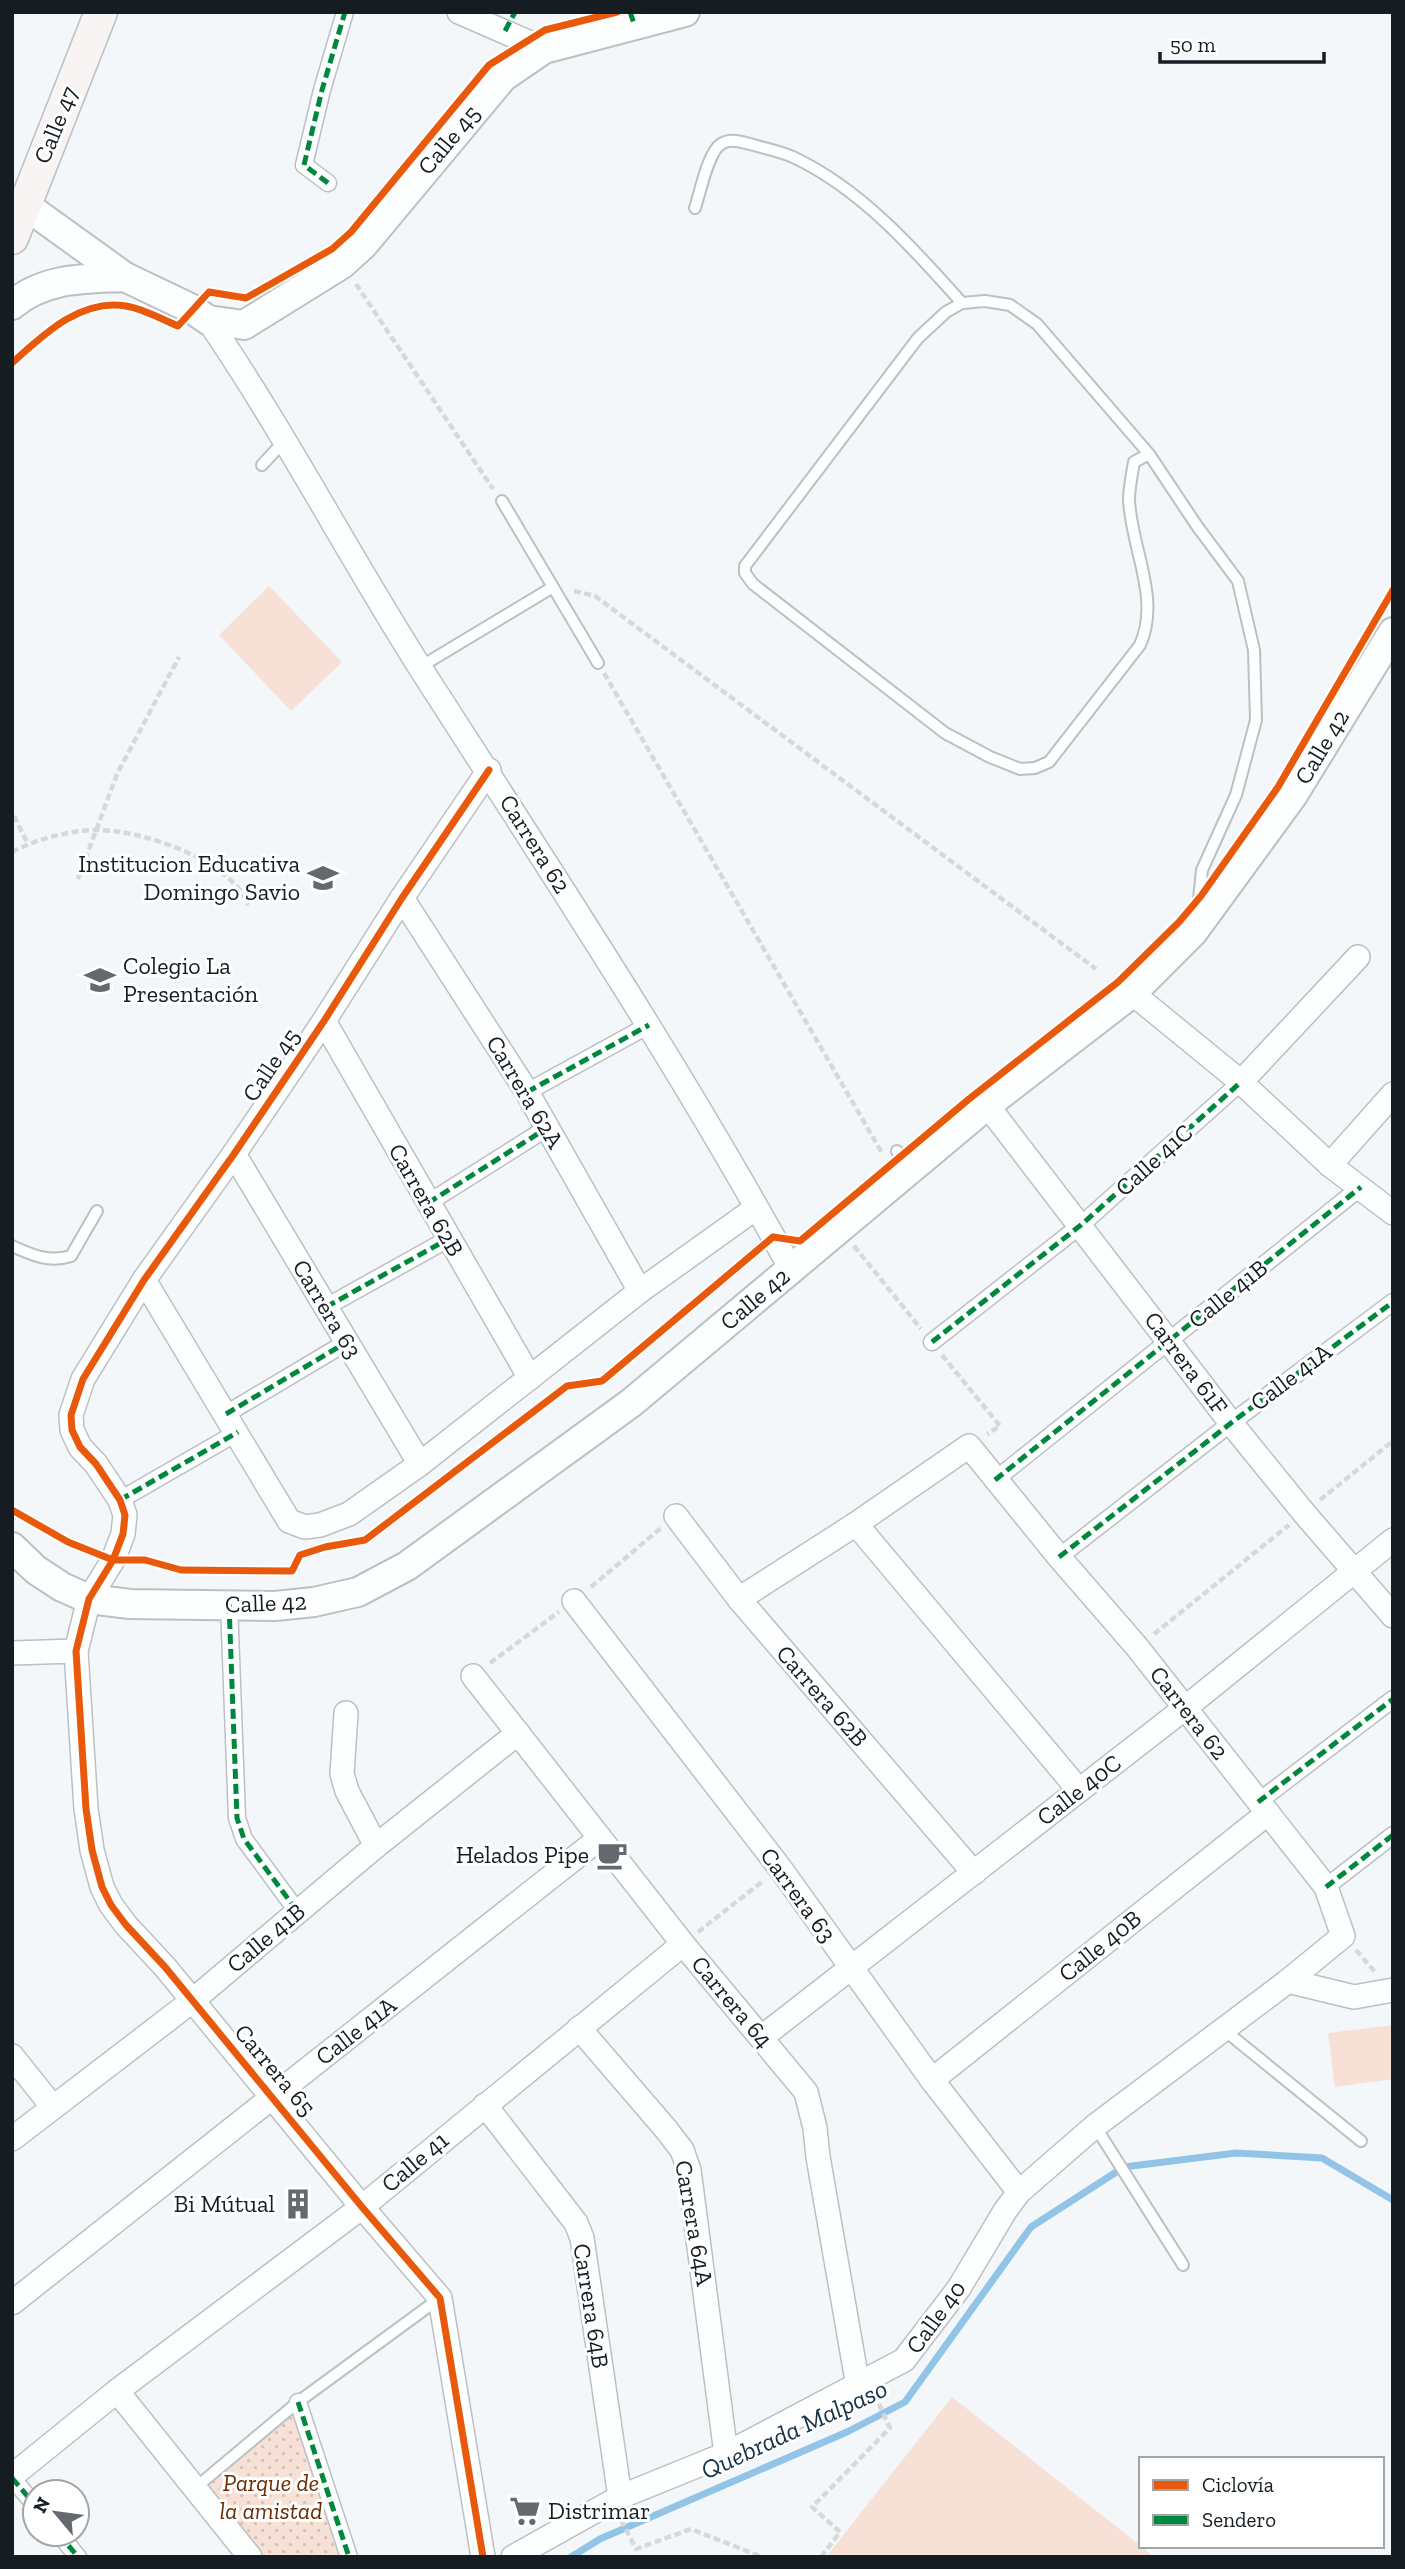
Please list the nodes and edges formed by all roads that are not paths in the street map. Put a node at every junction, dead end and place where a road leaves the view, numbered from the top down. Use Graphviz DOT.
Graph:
graph roads {
  1 [pos="101,12"];
  2 [pos="345,12"];
  3 [pos="459,12"];
  4 [pos="685,12"];
  5 [pos="544,49"];
  6 [pos="328,183"];
  7 [pos="18,201"];
  8 [pos="695,208"];
  9 [pos="12,238"];
  10 [pos="125,277"];
  11 [pos="962,303"];
  12 [pos="12,305"];
  13 [pos="208,320"];
  14 [pos="244,324"];
  15 [pos="230,352"];
  16 [pos="286,439"];
  17 [pos="1149,454"];
  18 [pos="262,465"];
  19 [pos="502,501"];
  20 [pos="553,587"];
  21 [pos="1393,632"];
  22 [pos="598,663"];
  23 [pos="420,667"];
  24 [pos="489,770"];
  25 [pos="402,898"];
  26 [pos="1194,932"];
  27 [pos="1357,957"];
  28 [pos="1132,993"];
  29 [pos="324,1021"];
  30 [pos="649,1025"];
  31 [pos="1241,1082"];
  32 [pos="527,1092"];
  33 [pos="1393,1094"];
  34 [pos="987,1105"];
  35 [pos="547,1128"];
  36 [pos="234,1154"];
  37 [pos="1331,1165"];
  38 [pos="1361,1187"];
  39 [pos="428,1203"];
  40 [pos="756,1209"];
  41 [pos="97,1211"];
  42 [pos="1393,1213"];
  43 [pos="1081,1226"];
  44 [pos="448,1239"];
  45 [pos="12,1246"];
  46 [pos="791,1269"];
  47 [pos="144,1280"];
  48 [pos="640,1291"];
  49 [pos="1393,1302"];
  50 [pos="326,1307"];
  51 [pos="1170,1341"];
  52 [pos="347,1342"];
  53 [pos="932,1342"];
  54 [pos="530,1378"];
  55 [pos="232,1423"];
  56 [pos="1231,1423"];
  57 [pos="420,1464"];
  58 [pos="995,1480"];
  59 [pos="120,1500"];
  60 [pos="676,1516"];
  61 [pos="856,1524"];
  62 [pos="1393,1540"];
  63 [pos="12,1547"];
  64 [pos="1059,1557"];
  65 [pos="1354,1571"];
  66 [pos="89,1599"];
  67 [pos="739,1599"];
  68 [pos="574,1601"];
  69 [pos="229,1604"];
  70 [pos="1393,1616"];
  71 [pos="76,1651"];
  72 [pos="23,1652"];
  73 [pos="12,1668"];
  74 [pos="473,1675"];
  75 [pos="1393,1699"];
  76 [pos="1185,1708"];
  77 [pos="346,1713"];
  78 [pos="518,1733"];
  79 [pos="1078,1789"];
  80 [pos="1263,1807"];
  81 [pos="1393,1835"];
  82 [pos="600,1838"];
  83 [pos="376,1846"];
  84 [pos="974,1873"];
  85 [pos="1326,1886"];
  86 [pos="297,1911"];
  87 [pos="1343,1937"];
  88 [pos="683,1944"];
  89 [pos="852,1969"];
  90 [pos="1288,1981"];
  91 [pos="1392,1990"];
  92 [pos="191,2001"];
  93 [pos="579,2028"];
  94 [pos="1223,2029"];
  95 [pos="762,2037"];
  96 [pos="12,2056"];
  97 [pos="932,2080"];
  98 [pos="272,2096"];
  99 [pos="485,2105"];
  100 [pos="52,2106"];
  101 [pos="1101,2134"];
  102 [pos="12,2139"];
  103 [pos="1361,2141"];
  104 [pos="1019,2192"];
  105 [pos="362,2207"];
  106 [pos="1183,2265"];
  107 [pos="440,2298"];
  108 [pos="12,2303"];
  109 [pos="117,2391"];
  110 [pos="866,2391"];
  111 [pos="298,2402"];
  112 [pos="726,2454"];
  113 [pos="12,2477"];
  114 [pos="194,2489"];
  115 [pos="619,2506"];
  116 [pos="250,2557"];
  117 [pos="349,2557"];
  118 [pos="483,2557"];
  119 [pos="513,2557"];
  1 -- 7 [label="main road, Calle 47"];
  2 -- 6 [label="street"];
  3 -- 5 [label="street"];
  4 -- 5 [label="street, Calle 45"];
  5 -- 14 [label="street, Calle 45"];
  7 -- 9 [label="main road, Calle 47"];
  7 -- 10 [label="street"];
  8 -- 11 [label="lane"];
  10 -- 12 [label="street"];
  10 -- 13 [label="street"];
  11 -- 17 [label="lane"];
  11 -- 17 [label="lane"];
  13 -- 14 [label="street"];
  13 -- 15 [label="street"];
  14 -- 15 [label="street"];
  15 -- 16 [label="street, Carrera 62"];
  16 -- 18 [label="lane"];
  16 -- 23 [label="street, Carrera 62"];
  17 -- 26 [label="lane"];
  19 -- 20 [label="lane"];
  20 -- 22 [label="lane"];
  20 -- 23 [label="lane"];
  21 -- 26 [label="street, Calle 42"];
  23 -- 24 [label="street, Carrera 62"];
  24 -- 25 [label="street, Calle 45"];
  24 -- 30 [label="street, Carrera 62"];
  25 -- 29 [label="street, Calle 45"];
  25 -- 32 [label="street, Carrera 62A"];
  26 -- 28 [label="street, Calle 42"];
  27 -- 31 [label="street, Calle 41C"];
  28 -- 31 [label="street"];
  28 -- 34 [label="street, Calle 42"];
  29 -- 36 [label="street, Calle 45"];
  29 -- 39 [label="street, Carrera 62B"];
  30 -- 32 [label="street"];
  30 -- 40 [label="street, Carrera 62"];
  31 -- 37 [label="street"];
  31 -- 43 [label="street, Calle 41C"];
  32 -- 35 [label="street, Carrera 62A"];
  33 -- 37 [label="street"];
  34 -- 43 [label="street, Carrera 61F"];
  34 -- 46 [label="street, Calle 42"];
  35 -- 39 [label="street"];
  35 -- 48 [label="street, Carrera 62A"];
  36 -- 47 [label="street, Calle 45"];
  36 -- 50 [label="street, Carrera 63"];
  37 -- 38 [label="street"];
  38 -- 42 [label="street"];
  38 -- 51 [label="street, Calle 41B"];
  39 -- 44 [label="street, Carrera 62B"];
  40 -- 46 [label="street, Carrera 62"];
  40 -- 48 [label="street"];
  41 -- 45 [label="lane"];
  43 -- 51 [label="street, Carrera 61F"];
  43 -- 53 [label="street, Calle 41C"];
  44 -- 50 [label="street"];
  44 -- 54 [label="street, Carrera 62B"];
  46 -- 69 [label="street, Calle 42"];
  47 -- 55 [label="street"];
  47 -- 59 [label="street, Calle 45"];
  48 -- 54 [label="street"];
  49 -- 56 [label="street, Calle 41A"];
  50 -- 52 [label="street, Carrera 63"];
  51 -- 56 [label="street, Carrera 61F"];
  51 -- 58 [label="street, Calle 41B"];
  52 -- 55 [label="street"];
  52 -- 57 [label="street, Carrera 63"];
  54 -- 57 [label="street"];
  55 -- 57 [label="street"];
  55 -- 59 [label="street"];
  56 -- 64 [label="street, Calle 41A"];
  56 -- 65 [label="street, Carrera 61F"];
  58 -- 61 [label="street, Carrera 62"];
  58 -- 64 [label="street, Carrera 62"];
  59 -- 66 [label="street"];
  60 -- 67 [label="street, Carrera 62B"];
  61 -- 67 [label="street"];
  61 -- 79 [label="street"];
  62 -- 65 [label="street, Calle 40C"];
  63 -- 66 [label="street"];
  64 -- 76 [label="street, Carrera 62"];
  65 -- 70 [label="street, Carrera 61F"];
  65 -- 76 [label="street, Calle 40C"];
  66 -- 69 [label="street, Calle 42"];
  66 -- 71 [label="street, Carrera 65"];
  67 -- 84 [label="street, Carrera 62B"];
  68 -- 89 [label="street, Carrera 63"];
  69 -- 86 [label="street"];
  71 -- 72 [label="street"];
  71 -- 92 [label="street, Carrera 65"];
  72 -- 73 [label="street"];
  74 -- 78 [label="street, Carrera 64"];
  75 -- 80 [label="street, Calle 40B"];
  76 -- 79 [label="street, Calle 40C"];
  76 -- 80 [label="street, Carrera 62"];
  77 -- 83 [label="street"];
  78 -- 82 [label="street, Carrera 64"];
  78 -- 83 [label="street, Calle 41B"];
  79 -- 84 [label="street, Calle 40C"];
  80 -- 85 [label="street, Carrera 62"];
  80 -- 97 [label="street, Calle 40B"];
  81 -- 85 [label="street"];
  82 -- 88 [label="street, Carrera 64"];
  82 -- 98 [label="street, Calle 41A"];
  83 -- 86 [label="street, Calle 41B"];
  84 -- 89 [label="street, Calle 40C"];
  85 -- 87 [label="street, Carrera 62"];
  86 -- 92 [label="street, Calle 41B"];
  87 -- 90 [label="street, Calle 40"];
  88 -- 93 [label="street, Calle 41"];
  88 -- 95 [label="street, Carrera 64"];
  89 -- 95 [label="street, Calle 40C"];
  89 -- 97 [label="street, Carrera 63"];
  90 -- 91 [label="street"];
  90 -- 94 [label="street, Calle 40"];
  92 -- 98 [label="street, Carrera 65"];
  92 -- 100 [label="street, Calle 41B"];
  93 -- 99 [label="street, Calle 41"];
  93 -- 112 [label="street, Carrera 64A"];
  94 -- 101 [label="street, Calle 40"];
  94 -- 103 [label="lane"];
  95 -- 110 [label="street, Carrera 64"];
  96 -- 100 [label="street"];
  97 -- 104 [label="street, Carrera 63"];
  98 -- 105 [label="street, Carrera 65"];
  98 -- 108 [label="street, Calle 41A"];
  99 -- 105 [label="street, Calle 41"];
  99 -- 115 [label="street, Carrera 64B"];
  100 -- 102 [label="street, Calle 41B"];
  101 -- 104 [label="street, Calle 40"];
  101 -- 106 [label="lane"];
  104 -- 110 [label="street, Calle 40"];
  105 -- 107 [label="street, Carrera 65"];
  105 -- 109 [label="street, Calle 41"];
  107 -- 111 [label="lane"];
  107 -- 118 [label="street"];
  109 -- 113 [label="street, Calle 41"];
  109 -- 114 [label="street"];
  110 -- 112 [label="street, Calle 40"];
  111 -- 114 [label="lane"];
  111 -- 117 [label="street"];
  112 -- 115 [label="street, Calle 40"];
  114 -- 116 [label="street"];
  115 -- 119 [label="street, Calle 40"];
}
